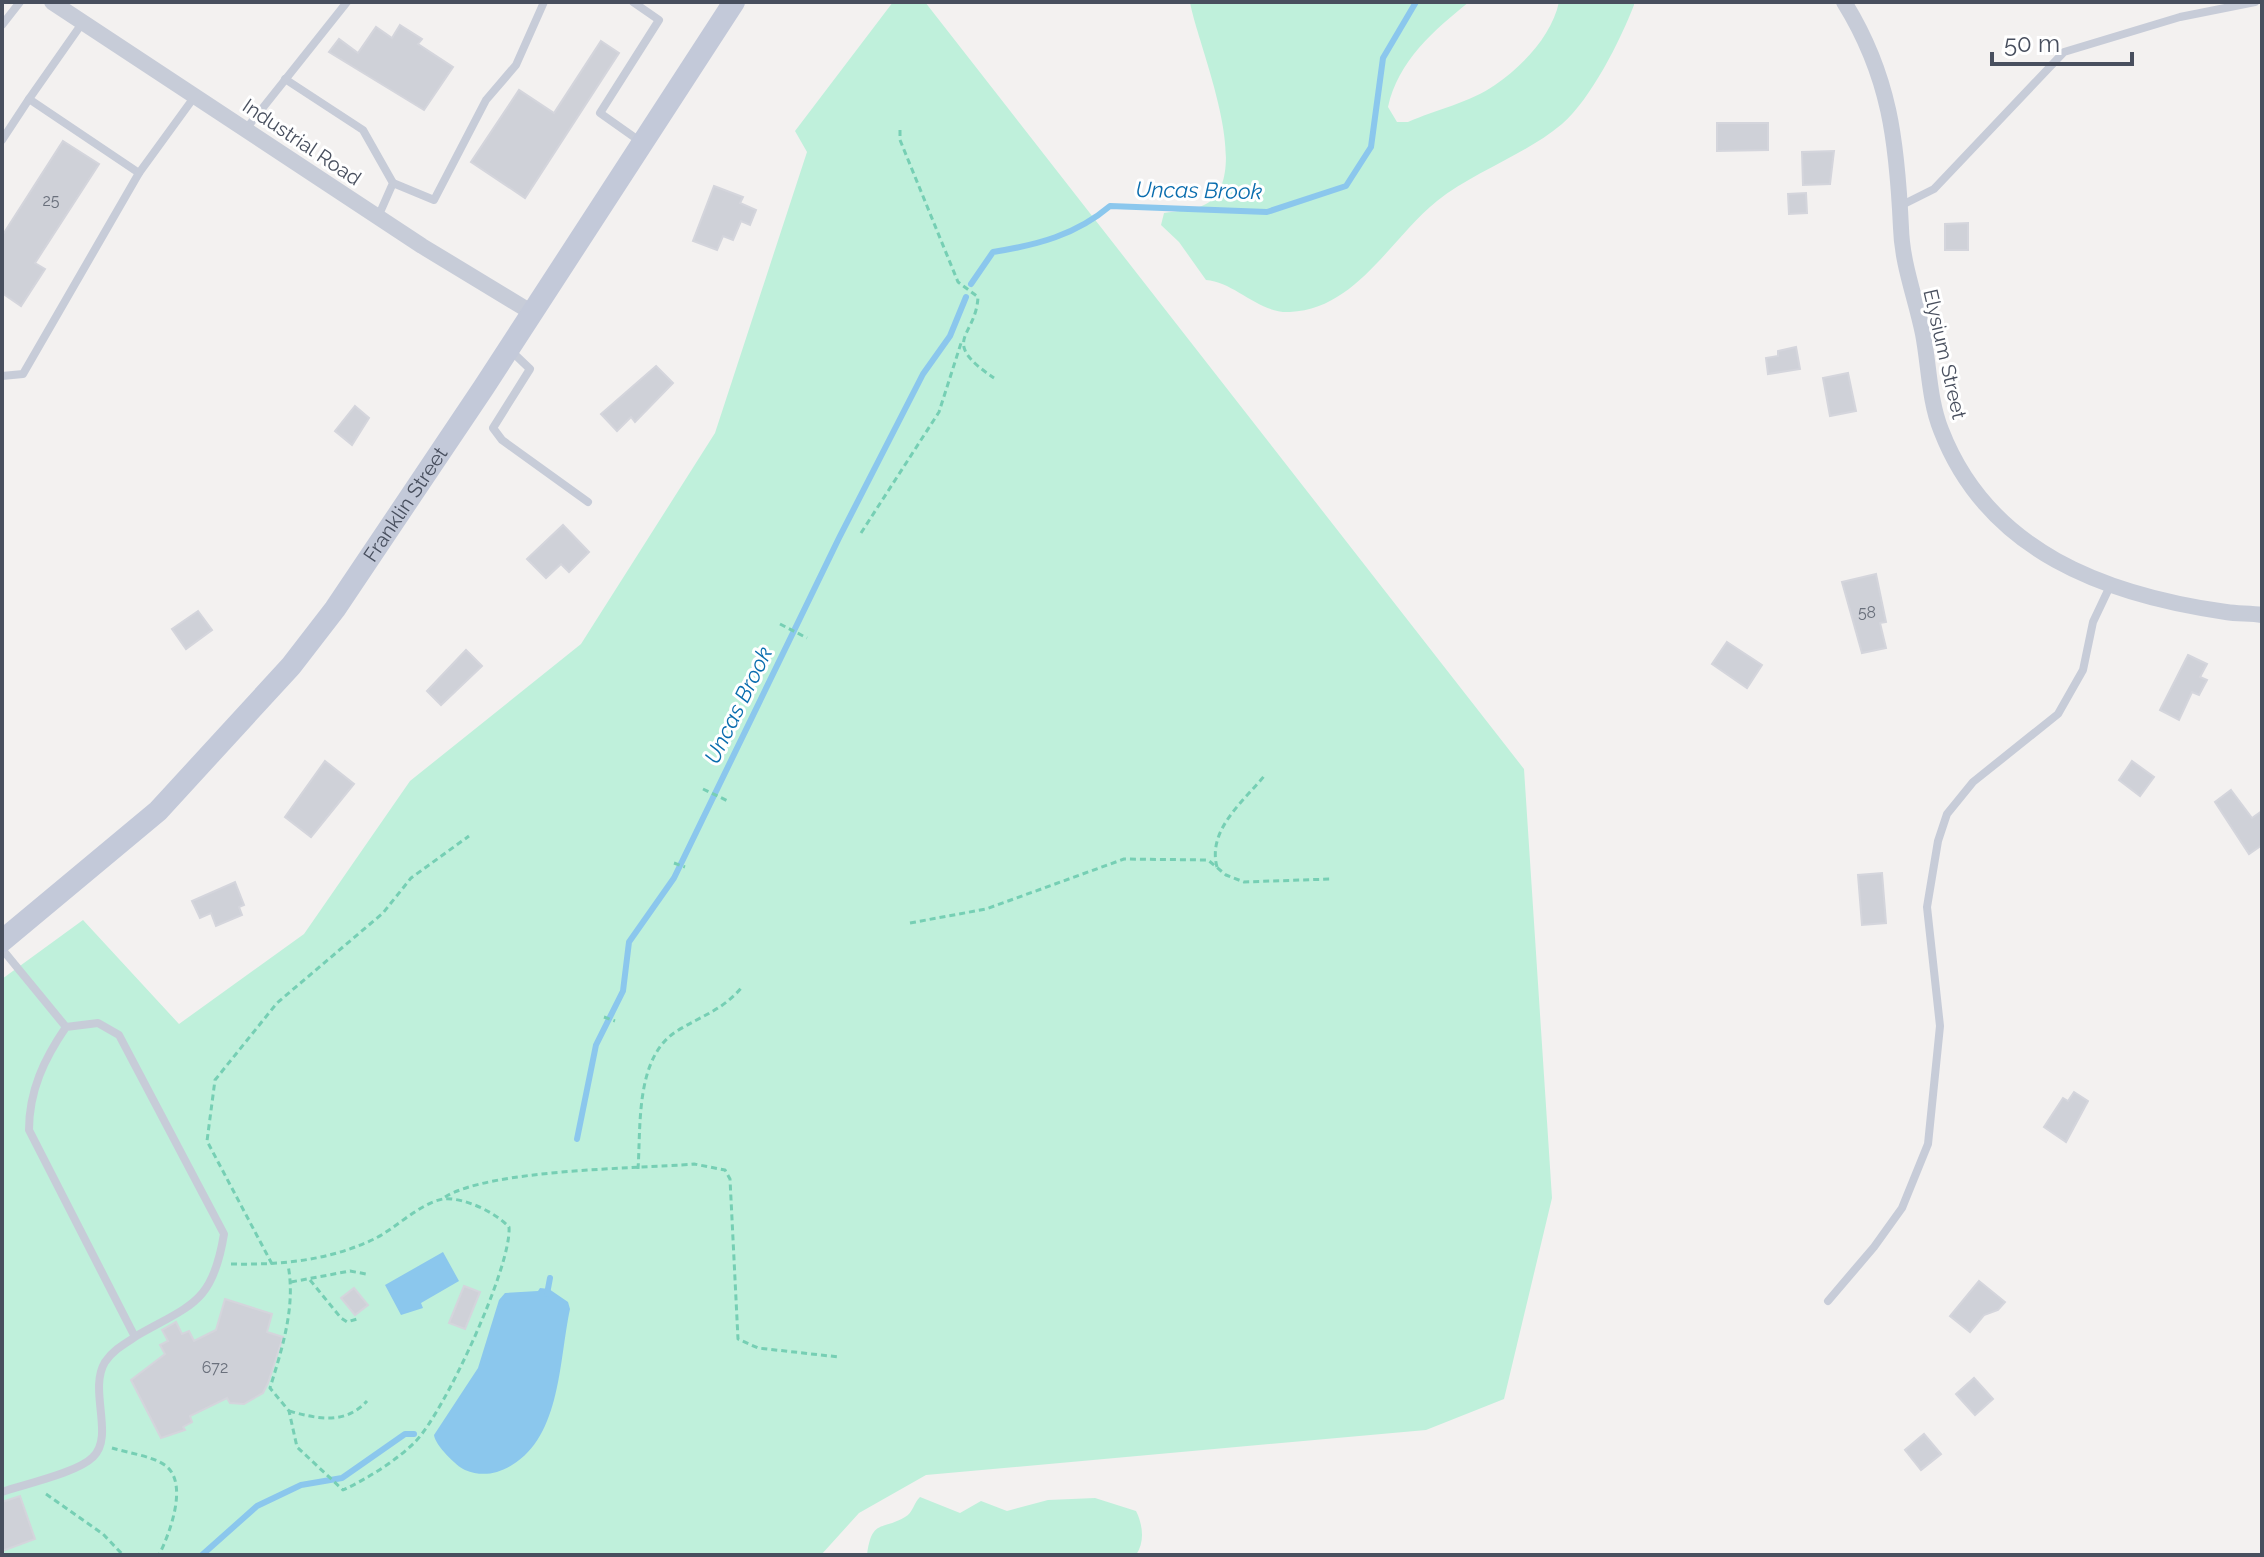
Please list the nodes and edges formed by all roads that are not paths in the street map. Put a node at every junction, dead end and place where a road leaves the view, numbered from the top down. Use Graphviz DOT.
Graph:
graph roads {
  1 [pos="20,2"];
  2 [pos="52,2"];
  3 [pos="347,2"];
  4 [pos="544,2"];
  5 [pos="633,2"];
  6 [pos="734,2"];
  7 [pos="1844,2"];
  8 [pos="2255,2"];
  9 [pos="83,22"];
  10 [pos="2,25"];
  11 [pos="285,79"];
  12 [pos="196,96"];
  13 [pos="29,99"];
  14 [pos="246,129"];
  15 [pos="2,140"];
  16 [pos="642,142"];
  17 [pos="139,173"];
  18 [pos="393,183"];
  19 [pos="1902,205"];
  20 [pos="378,217"];
  21 [pos="531,312"];
  22 [pos="508,348"];
  23 [pos="2,376"];
  24 [pos="588,502"];
  25 [pos="2111,583"];
  26 [pos="2262,615"];
  27 [pos="2,941"];
  28 [pos="2,949"];
  29 [pos="66,1027"];
  30 [pos="1828,1301"];
  31 [pos="135,1337"];
  32 [pos="2,1492"];
  1 -- 10 [label="lane"];
  2 -- 9 [label="street, Industrial Road"];
  3 -- 11 [label="lane"];
  4 -- 18 [label="lane"];
  5 -- 16 [label="lane"];
  6 -- 16 [label="main road, Franklin Street"];
  7 -- 19 [label="street, Elysium Street"];
  8 -- 19 [label="lane"];
  9 -- 12 [label="street, Industrial Road"];
  9 -- 13 [label="lane"];
  11 -- 14 [label="lane"];
  11 -- 18 [label="lane"];
  12 -- 14 [label="street, Industrial Road"];
  12 -- 17 [label="lane"];
  13 -- 15 [label="lane"];
  13 -- 17 [label="lane"];
  14 -- 20 [label="street, Industrial Road"];
  16 -- 21 [label="main road, Franklin Street"];
  17 -- 23 [label="lane"];
  18 -- 20 [label="lane"];
  19 -- 25 [label="street, Elysium Street"];
  20 -- 21 [label="street, Industrial Road"];
  21 -- 22 [label="main road, Franklin Street"];
  22 -- 24 [label="lane"];
  22 -- 27 [label="main road, Franklin Street"];
  25 -- 26 [label="street, Elysium Street"];
  25 -- 30 [label="lane"];
  28 -- 29 [label="lane"];
  29 -- 31 [label="lane"];
  29 -- 31 [label="lane"];
  31 -- 32 [label="lane"];
}
